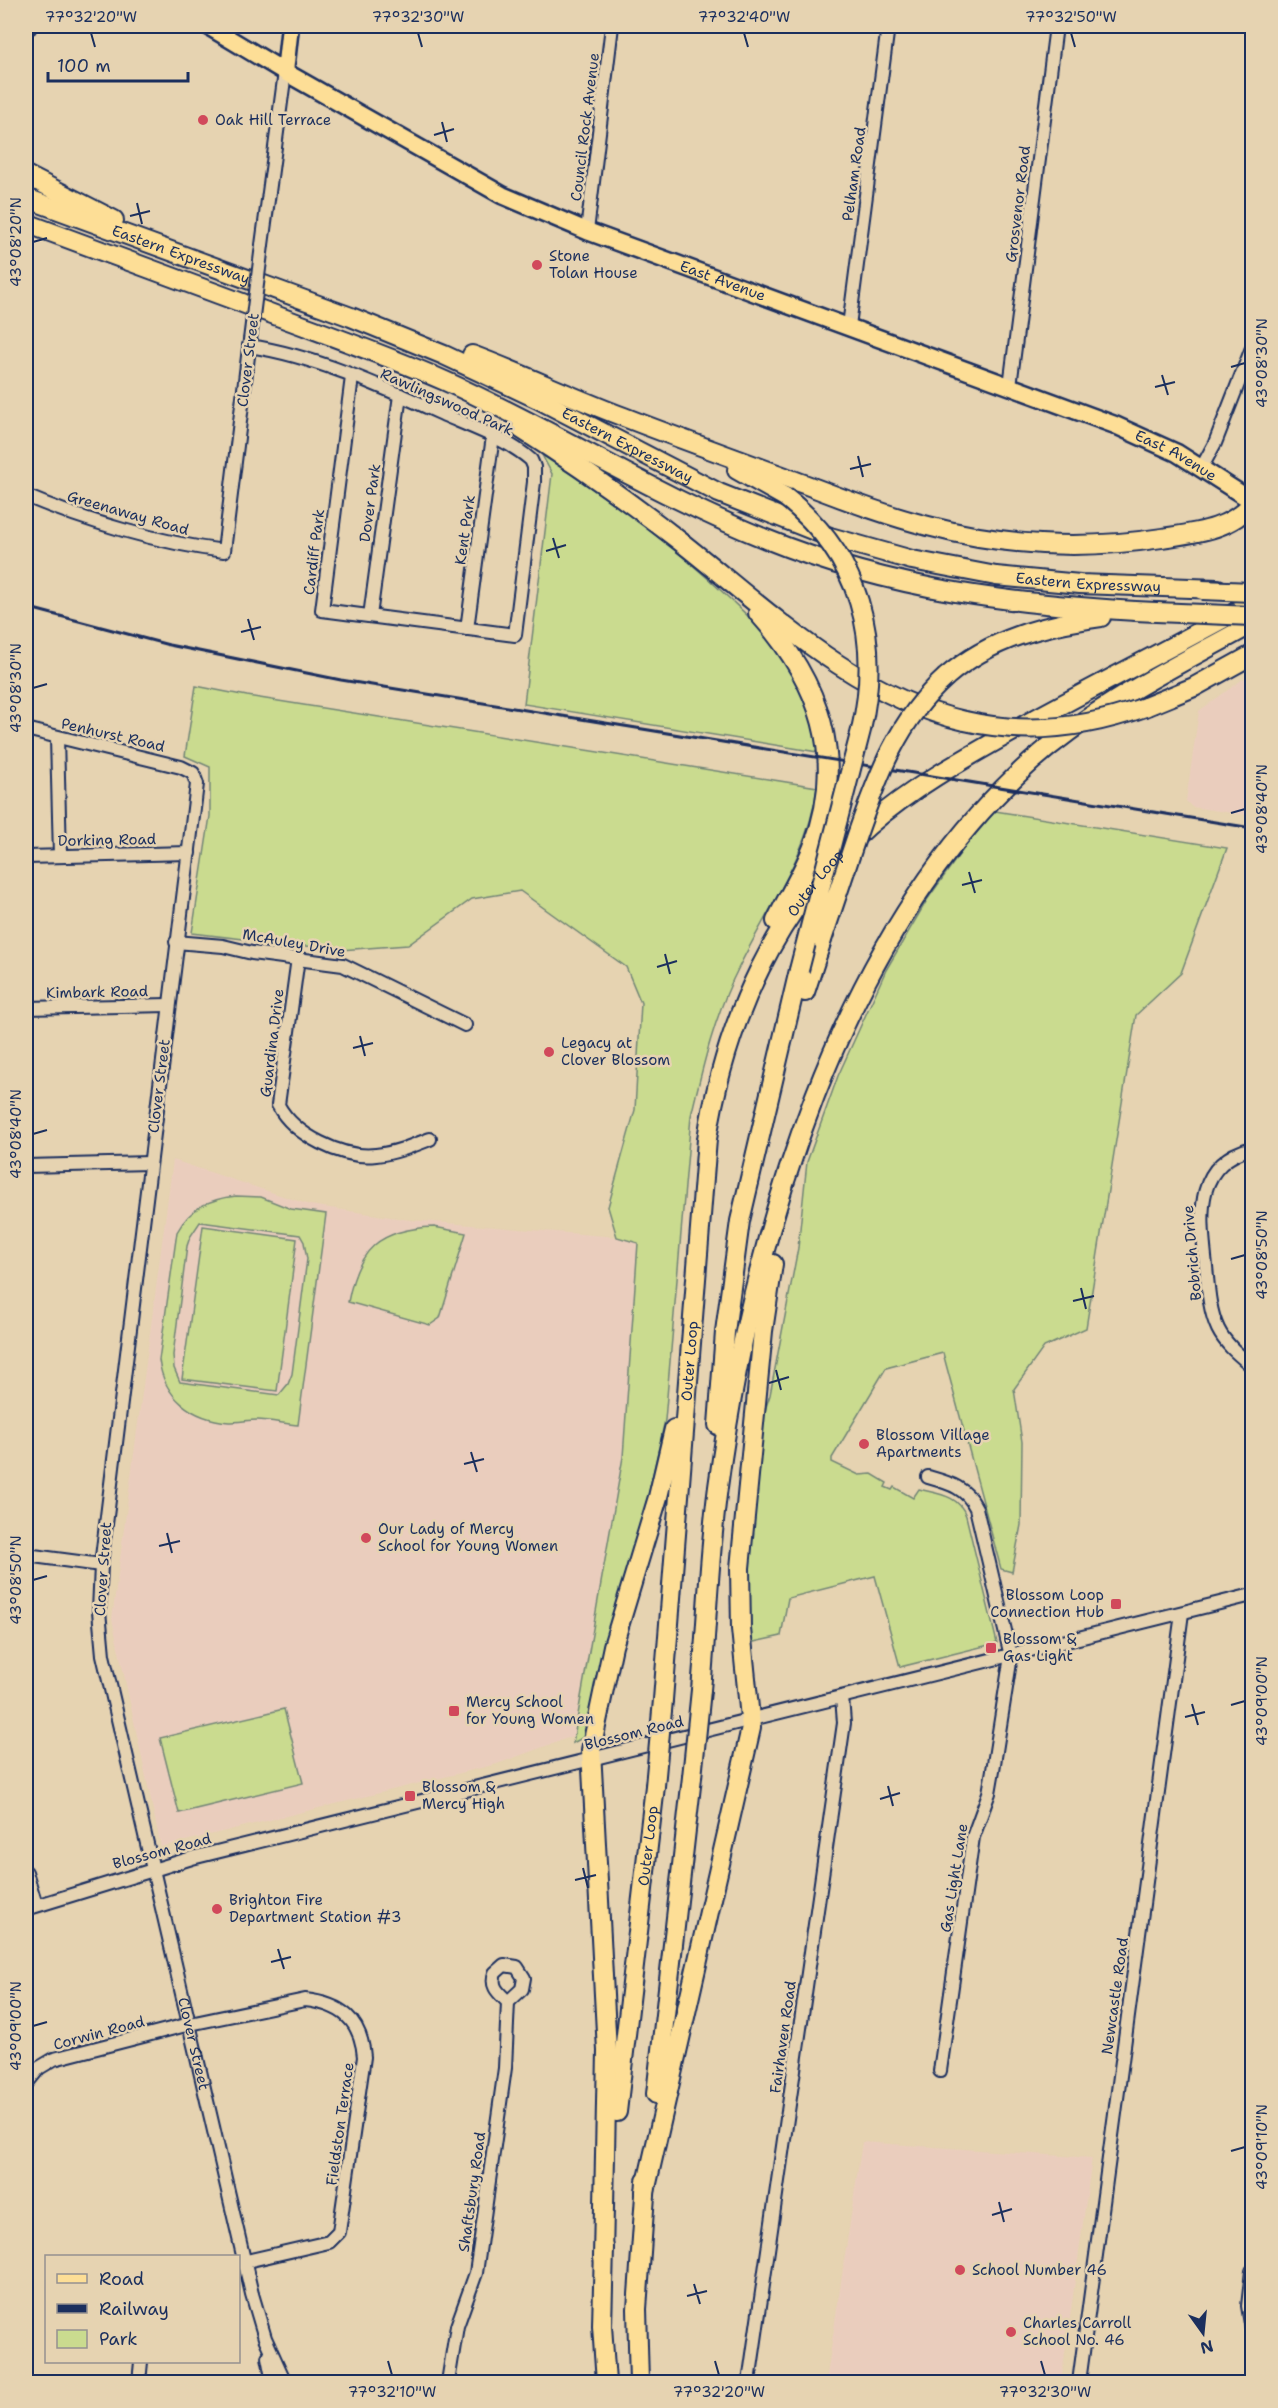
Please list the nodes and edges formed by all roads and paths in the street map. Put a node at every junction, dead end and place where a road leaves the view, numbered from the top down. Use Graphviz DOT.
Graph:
graph roads {
  1 [pos="208,26"];
  2 [pos="290,26"];
  3 [pos="612,26"];
  4 [pos="888,26"];
  5 [pos="1056,26"];
  6 [pos="285,72"];
  7 [pos="26,175"];
  8 [pos="26,198"];
  9 [pos="26,223"];
  10 [pos="587,231"];
  11 [pos="26,232"];
  12 [pos="191,258"];
  13 [pos="145,267"];
  14 [pos="351,318"];
  15 [pos="849,326"];
  16 [pos="250,343"];
  17 [pos="1252,348"];
  18 [pos="399,362"];
  19 [pos="352,377"];
  20 [pos="1010,386"];
  21 [pos="400,394"];
  22 [pos="622,417"];
  23 [pos="493,436"];
  24 [pos="1202,467"];
  25 [pos="26,496"];
  26 [pos="1252,502"];
  27 [pos="224,551"];
  28 [pos="709,565"];
  29 [pos="1252,599"];
  30 [pos="1156,612"];
  31 [pos="370,616"];
  32 [pos="1252,624"];
  33 [pos="467,628"];
  34 [pos="515,635"];
  35 [pos="1252,655"];
  36 [pos="26,729"];
  37 [pos="57,738"];
  38 [pos="193,773"];
  39 [pos="189,853"];
  40 [pos="60,856"];
  41 [pos="26,857"];
  42 [pos="176,942"];
  43 [pos="298,958"];
  44 [pos="169,1005"];
  45 [pos="26,1008"];
  46 [pos="735,1024"];
  47 [pos="465,1025"];
  48 [pos="812,1105"];
  49 [pos="761,1128"];
  50 [pos="430,1140"];
  51 [pos="1252,1148"];
  52 [pos="150,1163"];
  53 [pos="26,1166"];
  54 [pos="691,1341"];
  55 [pos="1252,1366"];
  56 [pos="928,1477"];
  57 [pos="711,1553"];
  58 [pos="26,1555"];
  59 [pos="101,1565"];
  60 [pos="1252,1595"];
  61 [pos="1182,1613"];
  62 [pos="1011,1656"];
  63 [pos="842,1696"];
  64 [pos="751,1720"];
  65 [pos="591,1759"];
  66 [pos="153,1869"];
  67 [pos="26,1872"];
  68 [pos="31,1907"];
  69 [pos="508,2002"];
  70 [pos="190,2024"];
  71 [pos="940,2071"];
  72 [pos="26,2084"];
  73 [pos="645,2192"];
  74 [pos="239,2255"];
  75 [pos="603,2258"];
  76 [pos="241,2263"];
  77 [pos="1252,2271"];
  78 [pos="1252,2330"];
  79 [pos="265,2338"];
  80 [pos="141,2363"];
  81 [pos="139,2382"];
  82 [pos="273,2382"];
  83 [pos="285,2382"];
  84 [pos="448,2382"];
  85 [pos="606,2382"];
  86 [pos="639,2382"];
  87 [pos="749,2382"];
  88 [pos="1079,2382"];
  1 -- 6 [label="main road, East Avenue"];
  2 -- 6 [label="main road, Clover Street"];
  3 -- 10 [label="street, Council Rock Avenue"];
  4 -- 15 [label="street, Pelham Road"];
  5 -- 20 [label="street, Grosvenor Road"];
  6 -- 10 [label="main road, East Avenue"];
  6 -- 16 [label="street, Clover Street, bridge"];
  7 -- 12 [label="highway"];
  8 -- 12 [label="highway, Eastern Expressway"];
  9 -- 13 [label="highway, Eastern Expressway"];
  10 -- 15 [label="main road, East Avenue"];
  11 -- 13 [label="highway"];
  12 -- 14 [label="highway, Eastern Expressway"];
  13 -- 18 [label="highway, Eastern Expressway"];
  14 -- 22 [label="highway"];
  14 -- 29 [label="highway, Eastern Expressway, bridge"];
  15 -- 20 [label="main road, East Avenue"];
  16 -- 19 [label="street, Rawlingswood Park"];
  16 -- 27 [label="street, Clover Street"];
  17 -- 24 [label="street"];
  18 -- 28 [label="highway"];
  18 -- 30 [label="highway, Eastern Expressway"];
  19 -- 21 [label="street, Rawlingswood Park"];
  19 -- 31 [label="street, Cardiff Park"];
  20 -- 24 [label="main road, East Avenue"];
  21 -- 23 [label="street, Rawlingswood Park"];
  21 -- 31 [label="street, Dover Park"];
  22 -- 26 [label="highway"];
  22 -- 49 [label="highway, bridge"];
  23 -- 33 [label="street, Kent Park"];
  23 -- 34 [label="street, Rawlingswood Park"];
  24 -- 26 [label="main road, East Avenue"];
  25 -- 27 [label="street, Greenaway Road"];
  28 -- 35 [label="highway, bridge"];
  28 -- 46 [label="highway"];
  29 -- 30 [label="highway, Eastern Expressway, bridge"];
  29 -- 46 [label="highway, Outer Loop"];
  30 -- 49 [label="highway, bridge"];
  31 -- 33 [label="street, Cardiff Park"];
  32 -- 48 [label="highway"];
  33 -- 34 [label="street, Cardiff Park"];
  36 -- 37 [label="street, Penhurst Road"];
  37 -- 38 [label="street, Penhurst Road"];
  37 -- 40 [label="street"];
  38 -- 39 [label="street, Clover Street"];
  39 -- 40 [label="street, Dorking Road"];
  39 -- 42 [label="street, Clover Street"];
  40 -- 41 [label="street, Dorking Road"];
  42 -- 43 [label="street, McAuley Drive"];
  42 -- 44 [label="street, Clover Street"];
  43 -- 47 [label="street, McAuley Drive"];
  43 -- 50 [label="street, Guardina Drive"];
  44 -- 45 [label="street, Kimbark Road"];
  44 -- 52 [label="street, Clover Street"];
  46 -- 54 [label="highway, Outer Loop"];
  48 -- 57 [label="highway"];
  48 -- 64 [label="highway"];
  49 -- 57 [label="highway"];
  51 -- 55 [label="street, Bobrich Drive"];
  52 -- 53 [label="street"];
  52 -- 59 [label="street, Clover Street"];
  54 -- 65 [label="highway"];
  54 -- 75 [label="highway, Outer Loop, bridge"];
  56 -- 62 [label="street"];
  57 -- 73 [label="highway, bridge"];
  58 -- 59 [label="street"];
  59 -- 66 [label="street, Clover Street"];
  60 -- 61 [label="street, Blossom Road"];
  61 -- 62 [label="street, Blossom Road"];
  61 -- 88 [label="street, Newcastle Road"];
  62 -- 63 [label="street, Blossom Road"];
  62 -- 71 [label="street, Gas Light Lane"];
  63 -- 64 [label="street, Blossom Road"];
  63 -- 87 [label="street, Fairhaven Road"];
  64 -- 65 [label="street, Blossom Road"];
  64 -- 73 [label="highway"];
  65 -- 66 [label="street, Blossom Road"];
  65 -- 75 [label="highway"];
  66 -- 68 [label="street, Blossom Road"];
  66 -- 70 [label="street, Clover Street"];
  67 -- 68 [label="street"];
  69 -- 84 [label="street, Shaftsbury Road"];
  70 -- 72 [label="street, Corwin Road"];
  70 -- 74 [label="street, Clover Street"];
  70 -- 76 [label="street, Fieldston Terrace"];
  73 -- 86 [label="highway"];
  75 -- 85 [label="highway, Outer Loop"];
  76 -- 79 [label="street, Clover Street"];
  77 -- 78 [label="street"];
  79 -- 82 [label="street"];
  79 -- 83 [label="street, Clover Street"];
  80 -- 81 [label="street"];
}
